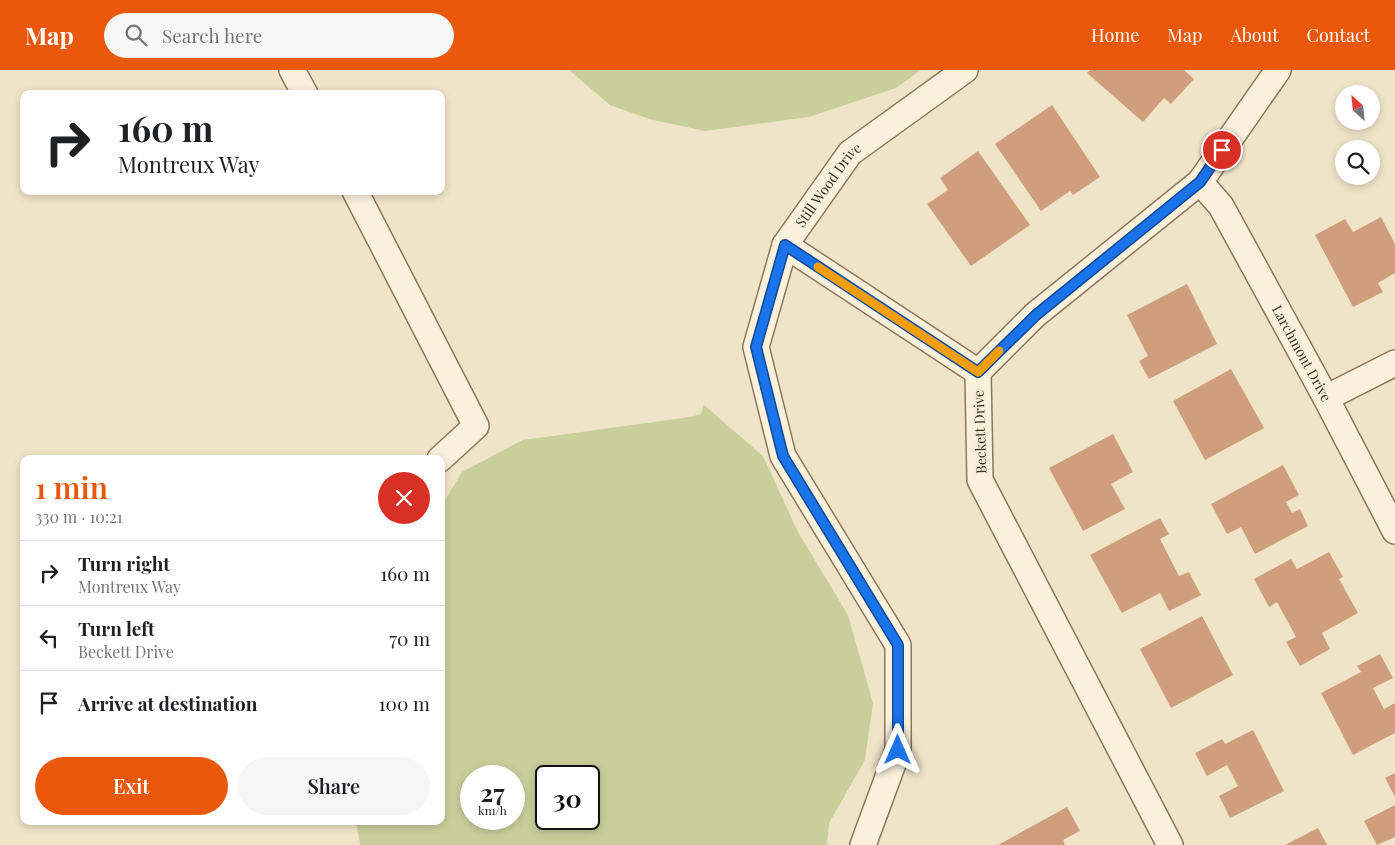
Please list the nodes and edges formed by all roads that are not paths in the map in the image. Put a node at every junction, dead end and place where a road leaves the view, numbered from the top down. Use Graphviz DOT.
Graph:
graph roads {
  1 [pos="292,70"];
  2 [pos="965,70"];
  3 [pos="1278,70"];
  4 [pos="302,90"];
  5 [pos="1200,182"];
  6 [pos="357,195"];
  7 [pos="785,245"];
  8 [pos="1395,363"];
  9 [pos="978,372"];
  10 [pos="1326,398"];
  11 [pos="444,455"];
  12 [pos="1395,531"];
  13 [pos="863,845"];
  14 [pos="1170,845"];
  1 -- 4 [label="street"];
  2 -- 7 [label="street, Still Wood Drive"];
  3 -- 5 [label="street, Beckett Drive"];
  5 -- 9 [label="street, Beckett Drive"];
  5 -- 10 [label="street, Larchmont Drive"];
  6 -- 11 [label="street"];
  7 -- 9 [label="street"];
  7 -- 13 [label="street, Still Wood Drive"];
  8 -- 10 [label="street"];
  9 -- 14 [label="street, Beckett Drive"];
  10 -- 12 [label="street, Larchmont Drive"];
}
